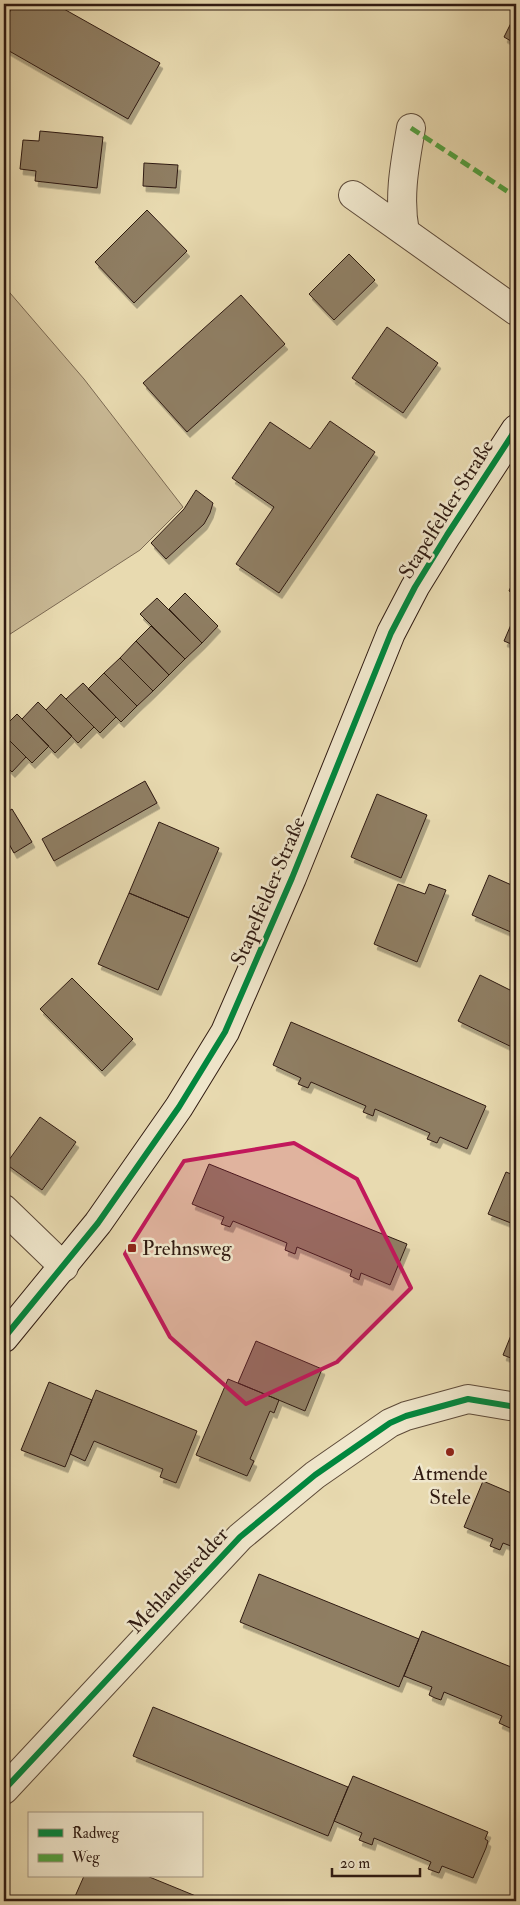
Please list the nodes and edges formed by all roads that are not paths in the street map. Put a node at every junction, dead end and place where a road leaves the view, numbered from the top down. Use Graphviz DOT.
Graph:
graph roads {
  1 [pos="411,128"];
  2 [pos="353,195"];
  3 [pos="405,232"];
  4 [pos="516,311"];
  5 [pos="516,429"];
  6 [pos="4,1209"];
  7 [pos="64,1267"];
  8 [pos="4,1338"];
  9 [pos="516,1407"];
  10 [pos="4,1790"];
  1 -- 3 [label="street"];
  2 -- 3 [label="street"];
  3 -- 4 [label="street"];
  5 -- 7 [label="street, Stapelfelder Straße"];
  6 -- 7 [label="street"];
  7 -- 8 [label="street, Stapelfelder Straße"];
  9 -- 10 [label="street, Mehlandsredder"];
}
